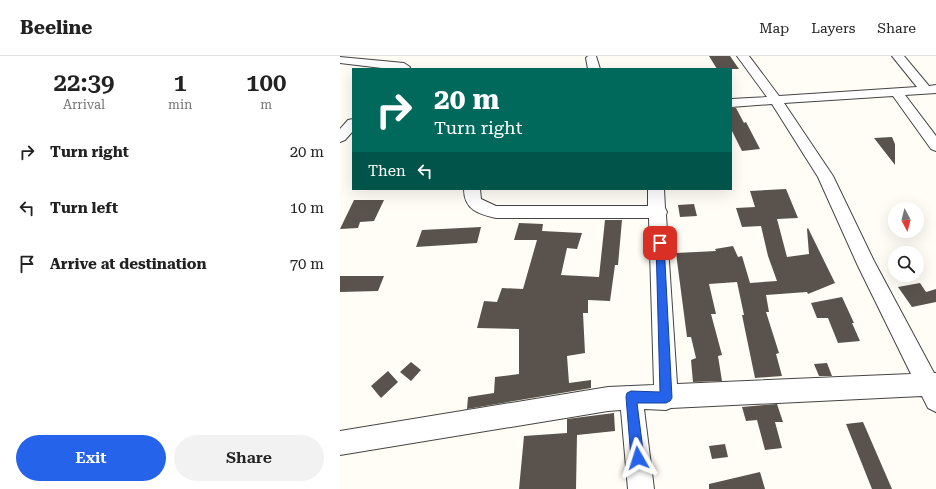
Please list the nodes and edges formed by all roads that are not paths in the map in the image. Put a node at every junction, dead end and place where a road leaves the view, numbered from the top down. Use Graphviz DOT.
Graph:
graph roads {
  1 [pos="743,56"];
  2 [pos="898,56"];
  3 [pos="340,60"];
  4 [pos="406,65"];
  5 [pos="931,89"];
  6 [pos="896,92"];
  7 [pos="775,99"];
  8 [pos="732,103"];
  9 [pos="352,124"];
  10 [pos="340,137"];
  11 [pos="340,137"];
  12 [pos="352,138"];
  13 [pos="936,146"];
  14 [pos="472,190"];
  15 [pos="656,190"];
  16 [pos="659,212"];
  17 [pos="933,389"];
  18 [pos="631,397"];
  19 [pos="666,398"];
  20 [pos="340,443"];
  21 [pos="641,489"];
  1 -- 7 [label="street"];
  2 -- 5 [label="street"];
  3 -- 4 [label="street"];
  5 -- 6 [label="street"];
  6 -- 7 [label="street"];
  6 -- 13 [label="street"];
  7 -- 8 [label="street"];
  7 -- 17 [label="street"];
  9 -- 10 [label="street"];
  11 -- 12 [label="street"];
  14 -- 16 [label="street"];
  15 -- 16 [label="street"];
  16 -- 19 [label="street"];
  17 -- 19 [label="street"];
  18 -- 19 [label="street"];
  18 -- 20 [label="street"];
  18 -- 21 [label="street"];
}
